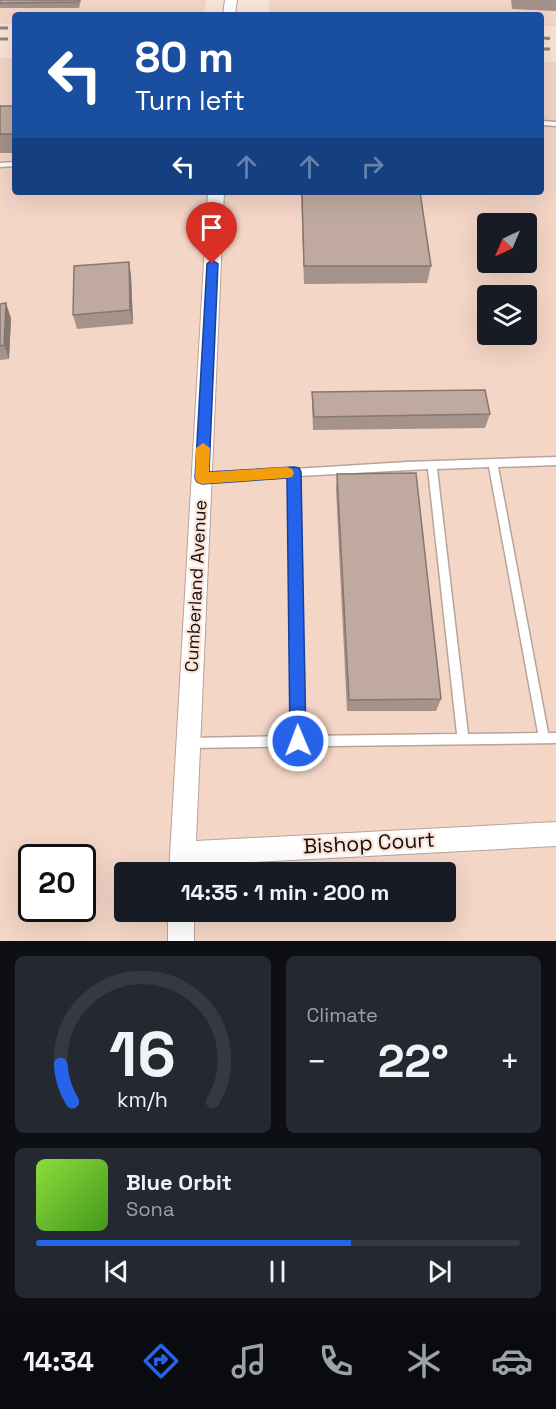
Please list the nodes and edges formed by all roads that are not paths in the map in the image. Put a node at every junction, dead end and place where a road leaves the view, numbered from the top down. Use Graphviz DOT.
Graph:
graph roads {
  1 [pos="216,195"];
  2 [pos="493,463"];
  3 [pos="556,463"];
  4 [pos="432,465"];
  5 [pos="294,472"];
  6 [pos="202,478"];
  7 [pos="463,738"];
  8 [pos="544,738"];
  9 [pos="556,738"];
  10 [pos="298,741"];
  11 [pos="188,743"];
  12 [pos="556,834"];
  13 [pos="183,862"];
  14 [pos="191,862"];
  15 [pos="182,922"];
  16 [pos="181,941"];
  1 -- 6 [label="street, Cumberland Avenue"];
  2 -- 3 [label="lane"];
  2 -- 4 [label="lane"];
  2 -- 8 [label="lane"];
  4 -- 5 [label="lane"];
  4 -- 7 [label="lane"];
  5 -- 6 [label="lane"];
  5 -- 10 [label="lane"];
  6 -- 11 [label="street, Cumberland Avenue"];
  7 -- 8 [label="lane"];
  7 -- 10 [label="lane"];
  8 -- 9 [label="lane"];
  10 -- 11 [label="lane"];
  11 -- 13 [label="street, Cumberland Avenue"];
  12 -- 14 [label="street, Bishop Court"];
  15 -- 16 [label="street"];
}
